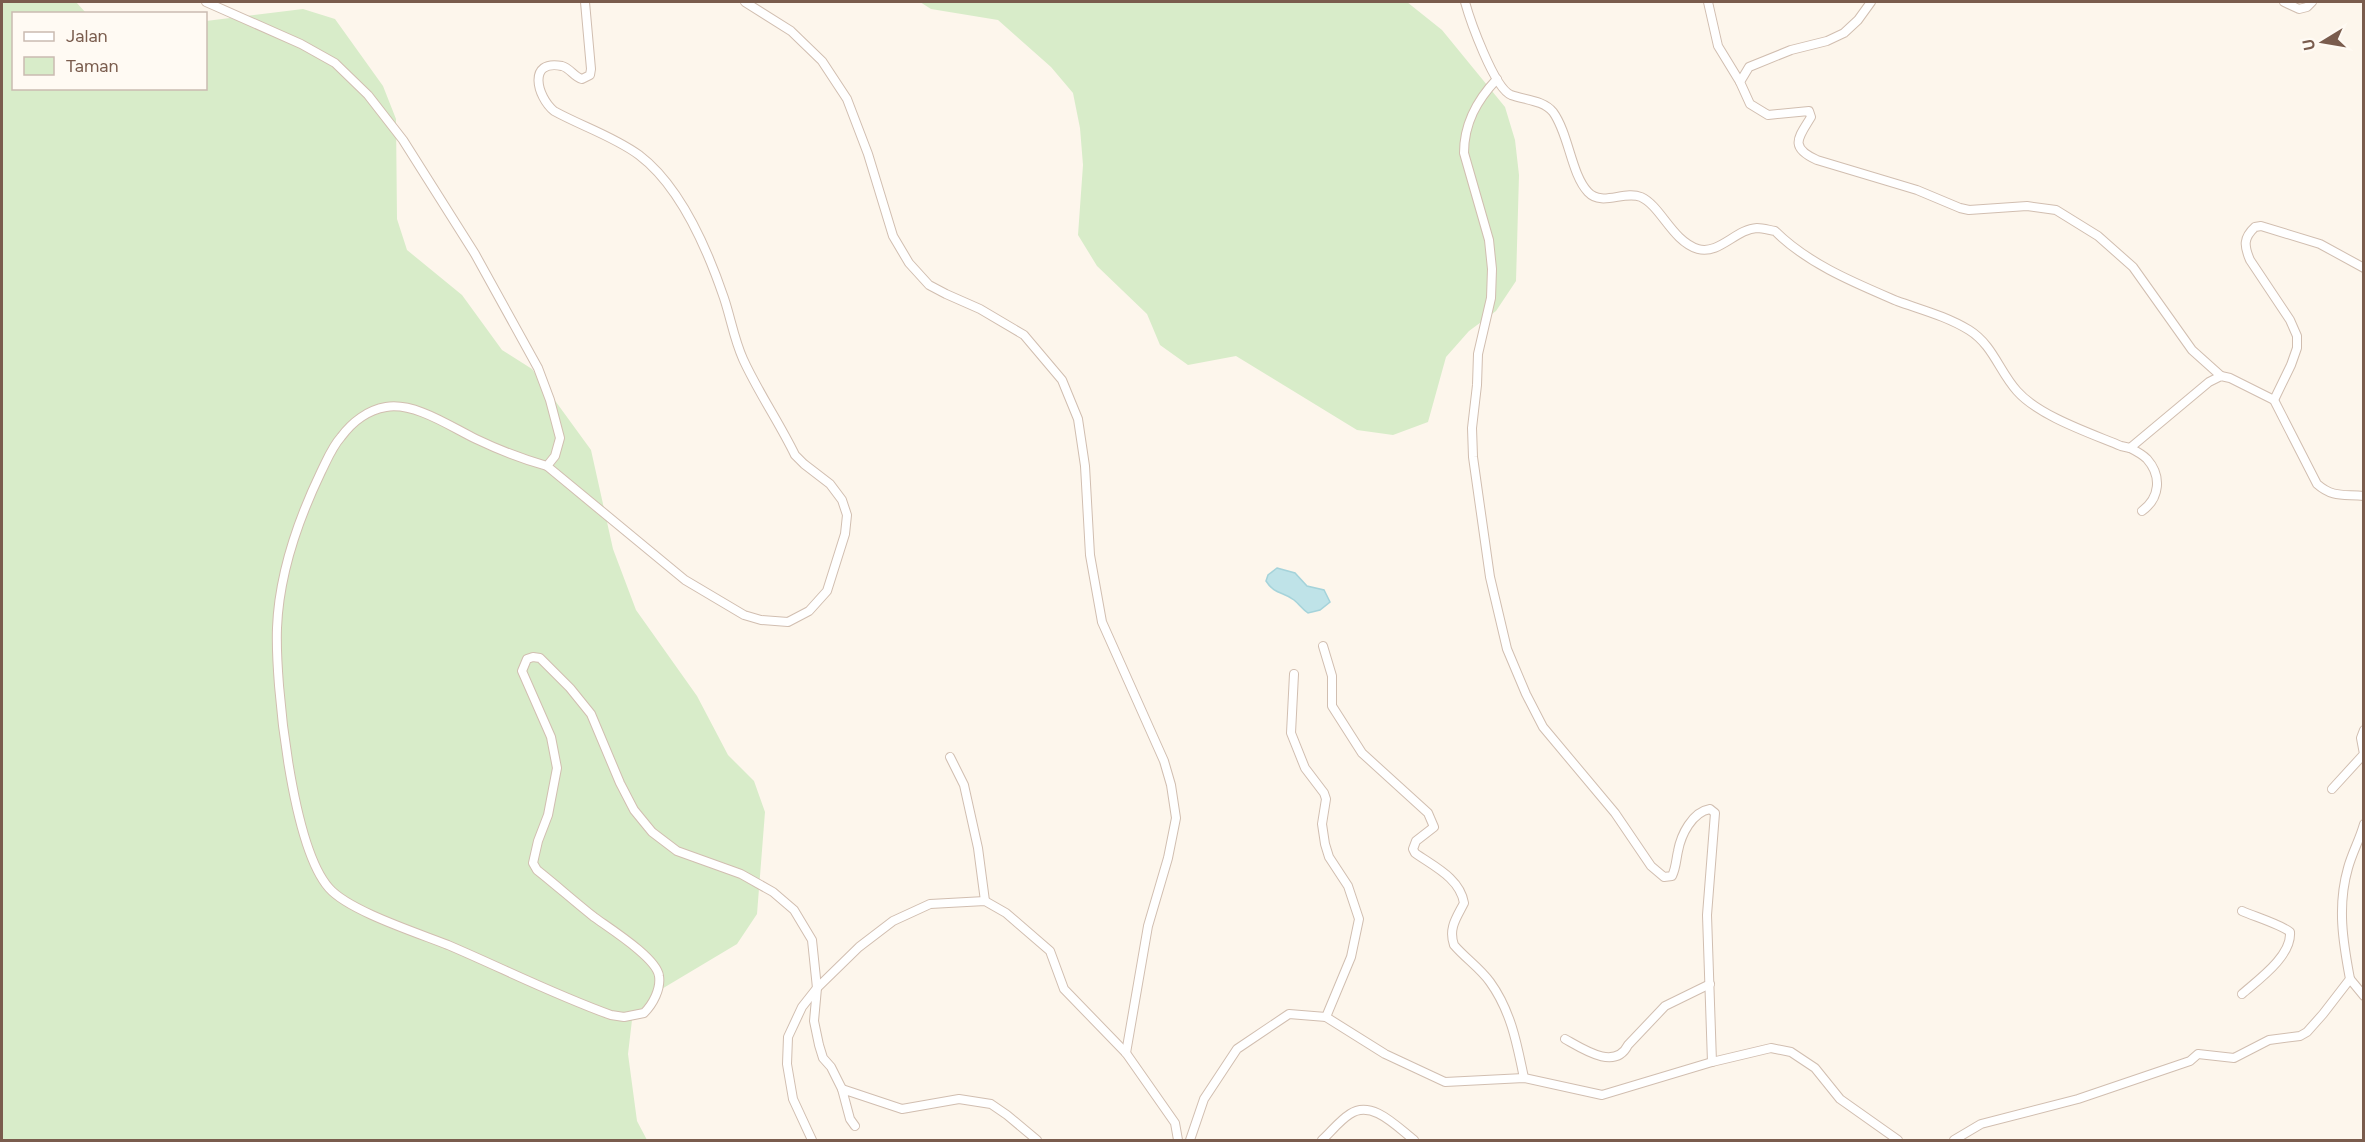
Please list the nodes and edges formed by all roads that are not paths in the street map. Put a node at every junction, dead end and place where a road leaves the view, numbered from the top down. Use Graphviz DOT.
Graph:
graph roads {
  1 [pos="206,2"];
  2 [pos="585,2"];
  3 [pos="746,2"];
  4 [pos="1465,2"];
  5 [pos="1717,2"];
  6 [pos="1871,2"];
  7 [pos="2284,2"];
  8 [pos="2312,2"];
  9 [pos="1708,5"];
  10 [pos="1497,79"];
  11 [pos="1740,82"];
  12 [pos="2364,268"];
  13 [pos="2221,376"];
  14 [pos="2274,400"];
  15 [pos="2130,448"];
  16 [pos="547,466"];
  17 [pos="2364,496"];
  18 [pos="2142,511"];
  19 [pos="1323,646"];
  20 [pos="1294,674"];
  21 [pos="2364,730"];
  22 [pos="950,757"];
  23 [pos="2332,789"];
  24 [pos="2364,824"];
  25 [pos="985,901"];
  26 [pos="2242,911"];
  27 [pos="2350,979"];
  28 [pos="1710,984"];
  29 [pos="817,988"];
  30 [pos="2242,994"];
  31 [pos="2364,996"];
  32 [pos="1326,1017"];
  33 [pos="1565,1039"];
  34 [pos="1126,1053"];
  35 [pos="1712,1062"];
  36 [pos="1524,1078"];
  37 [pos="842,1089"];
  38 [pos="855,1126"];
  39 [pos="812,1140"];
  40 [pos="1036,1140"];
  41 [pos="1178,1140"];
  42 [pos="1190,1140"];
  43 [pos="1322,1140"];
  44 [pos="1414,1140"];
  45 [pos="1898,1140"];
  46 [pos="1954,1140"];
  1 -- 16 [label="street"];
  2 -- 16 [label="street"];
  3 -- 34 [label="street"];
  4 -- 10 [label="street"];
  5 -- 9 [label="street"];
  6 -- 11 [label="street"];
  7 -- 8 [label="street"];
  9 -- 11 [label="street"];
  10 -- 15 [label="street"];
  10 -- 28 [label="street"];
  11 -- 13 [label="street"];
  12 -- 14 [label="street"];
  13 -- 14 [label="street"];
  13 -- 15 [label="street"];
  14 -- 17 [label="street"];
  15 -- 18 [label="street"];
  16 -- 29 [label="street"];
  19 -- 36 [label="street"];
  20 -- 32 [label="street"];
  21 -- 23 [label="street"];
  22 -- 25 [label="street"];
  24 -- 27 [label="street"];
  25 -- 29 [label="street"];
  25 -- 34 [label="street"];
  26 -- 30 [label="street"];
  27 -- 31 [label="street"];
  27 -- 46 [label="street"];
  28 -- 33 [label="street"];
  28 -- 35 [label="street"];
  29 -- 37 [label="street"];
  29 -- 39 [label="street"];
  32 -- 36 [label="street"];
  32 -- 42 [label="street"];
  34 -- 41 [label="street"];
  35 -- 36 [label="street"];
  35 -- 45 [label="street"];
  37 -- 38 [label="street"];
  37 -- 40 [label="street"];
  43 -- 44 [label="street"];
}
